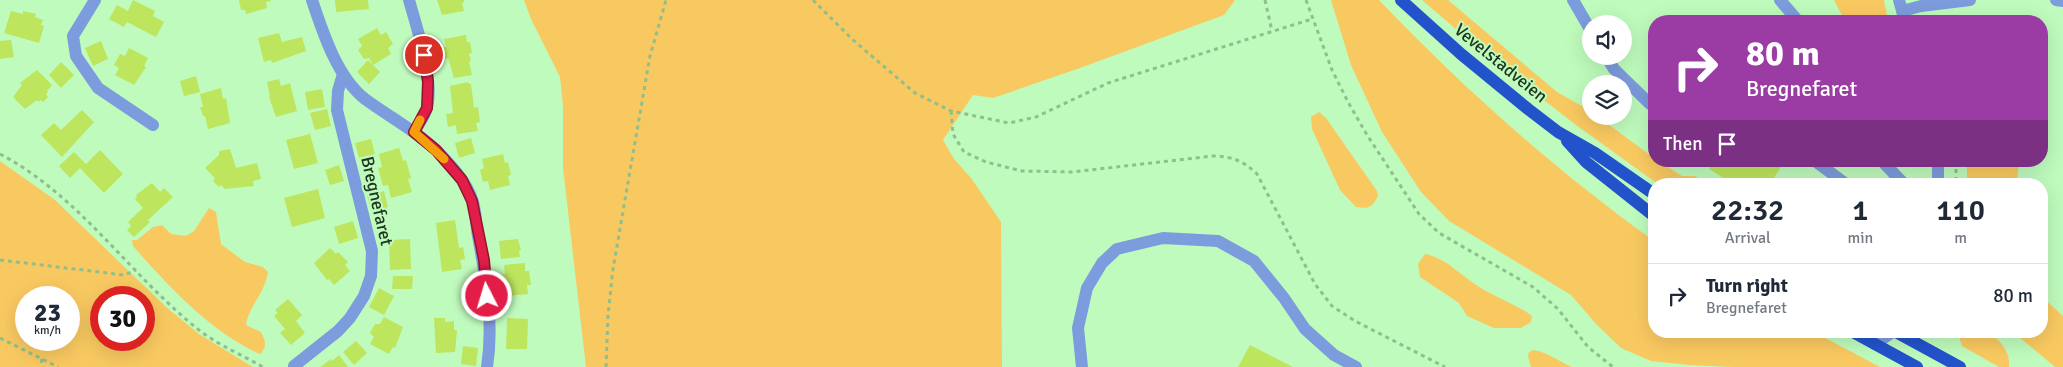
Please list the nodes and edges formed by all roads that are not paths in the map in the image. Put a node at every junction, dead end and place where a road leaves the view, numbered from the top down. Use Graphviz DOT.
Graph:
graph roads {
  1 [pos="96,0"];
  2 [pos="312,0"];
  3 [pos="409,0"];
  4 [pos="1401,0"];
  5 [pos="1573,0"];
  6 [pos="1780,0"];
  7 [pos="1970,0"];
  8 [pos="2056,0"];
  9 [pos="2063,1"];
  10 [pos="1902,11"];
  11 [pos="1793,15"];
  12 [pos="1582,16"];
  13 [pos="1612,65"];
  14 [pos="343,74"];
  15 [pos="1648,102"];
  16 [pos="153,125"];
  17 [pos="414,132"];
  18 [pos="1558,132"];
  19 [pos="1823,167"];
  20 [pos="1886,167"];
  21 [pos="1838,178"];
  22 [pos="1894,178"];
  23 [pos="1648,190"];
  24 [pos="1648,211"];
  25 [pos="1875,338"];
  26 [pos="1907,338"];
  27 [pos="294,366"];
  28 [pos="487,367"];
  29 [pos="1082,367"];
  30 [pos="1356,367"];
  31 [pos="1917,367"];
  32 [pos="1960,367"];
  1 -- 16 [label="street"];
  2 -- 14 [label="street"];
  3 -- 17 [label="street"];
  4 -- 18 [label="main road, Vevelstadveien"];
  5 -- 12 [label="street"];
  6 -- 11 [label="street"];
  7 -- 10 [label="street"];
  8 -- 9 [label="street"];
  13 -- 15 [label="street"];
  14 -- 17 [label="street"];
  14 -- 27 [label="street, Bregnefaret"];
  17 -- 28 [label="street"];
  18 -- 23 [label="main road, Vevelstadveien"];
  18 -- 24 [label="main road, Vevelstadveien"];
  19 -- 21 [label="street"];
  20 -- 22 [label="street"];
  25 -- 31 [label="main road"];
  26 -- 32 [label="main road"];
  29 -- 30 [label="street"];
}
